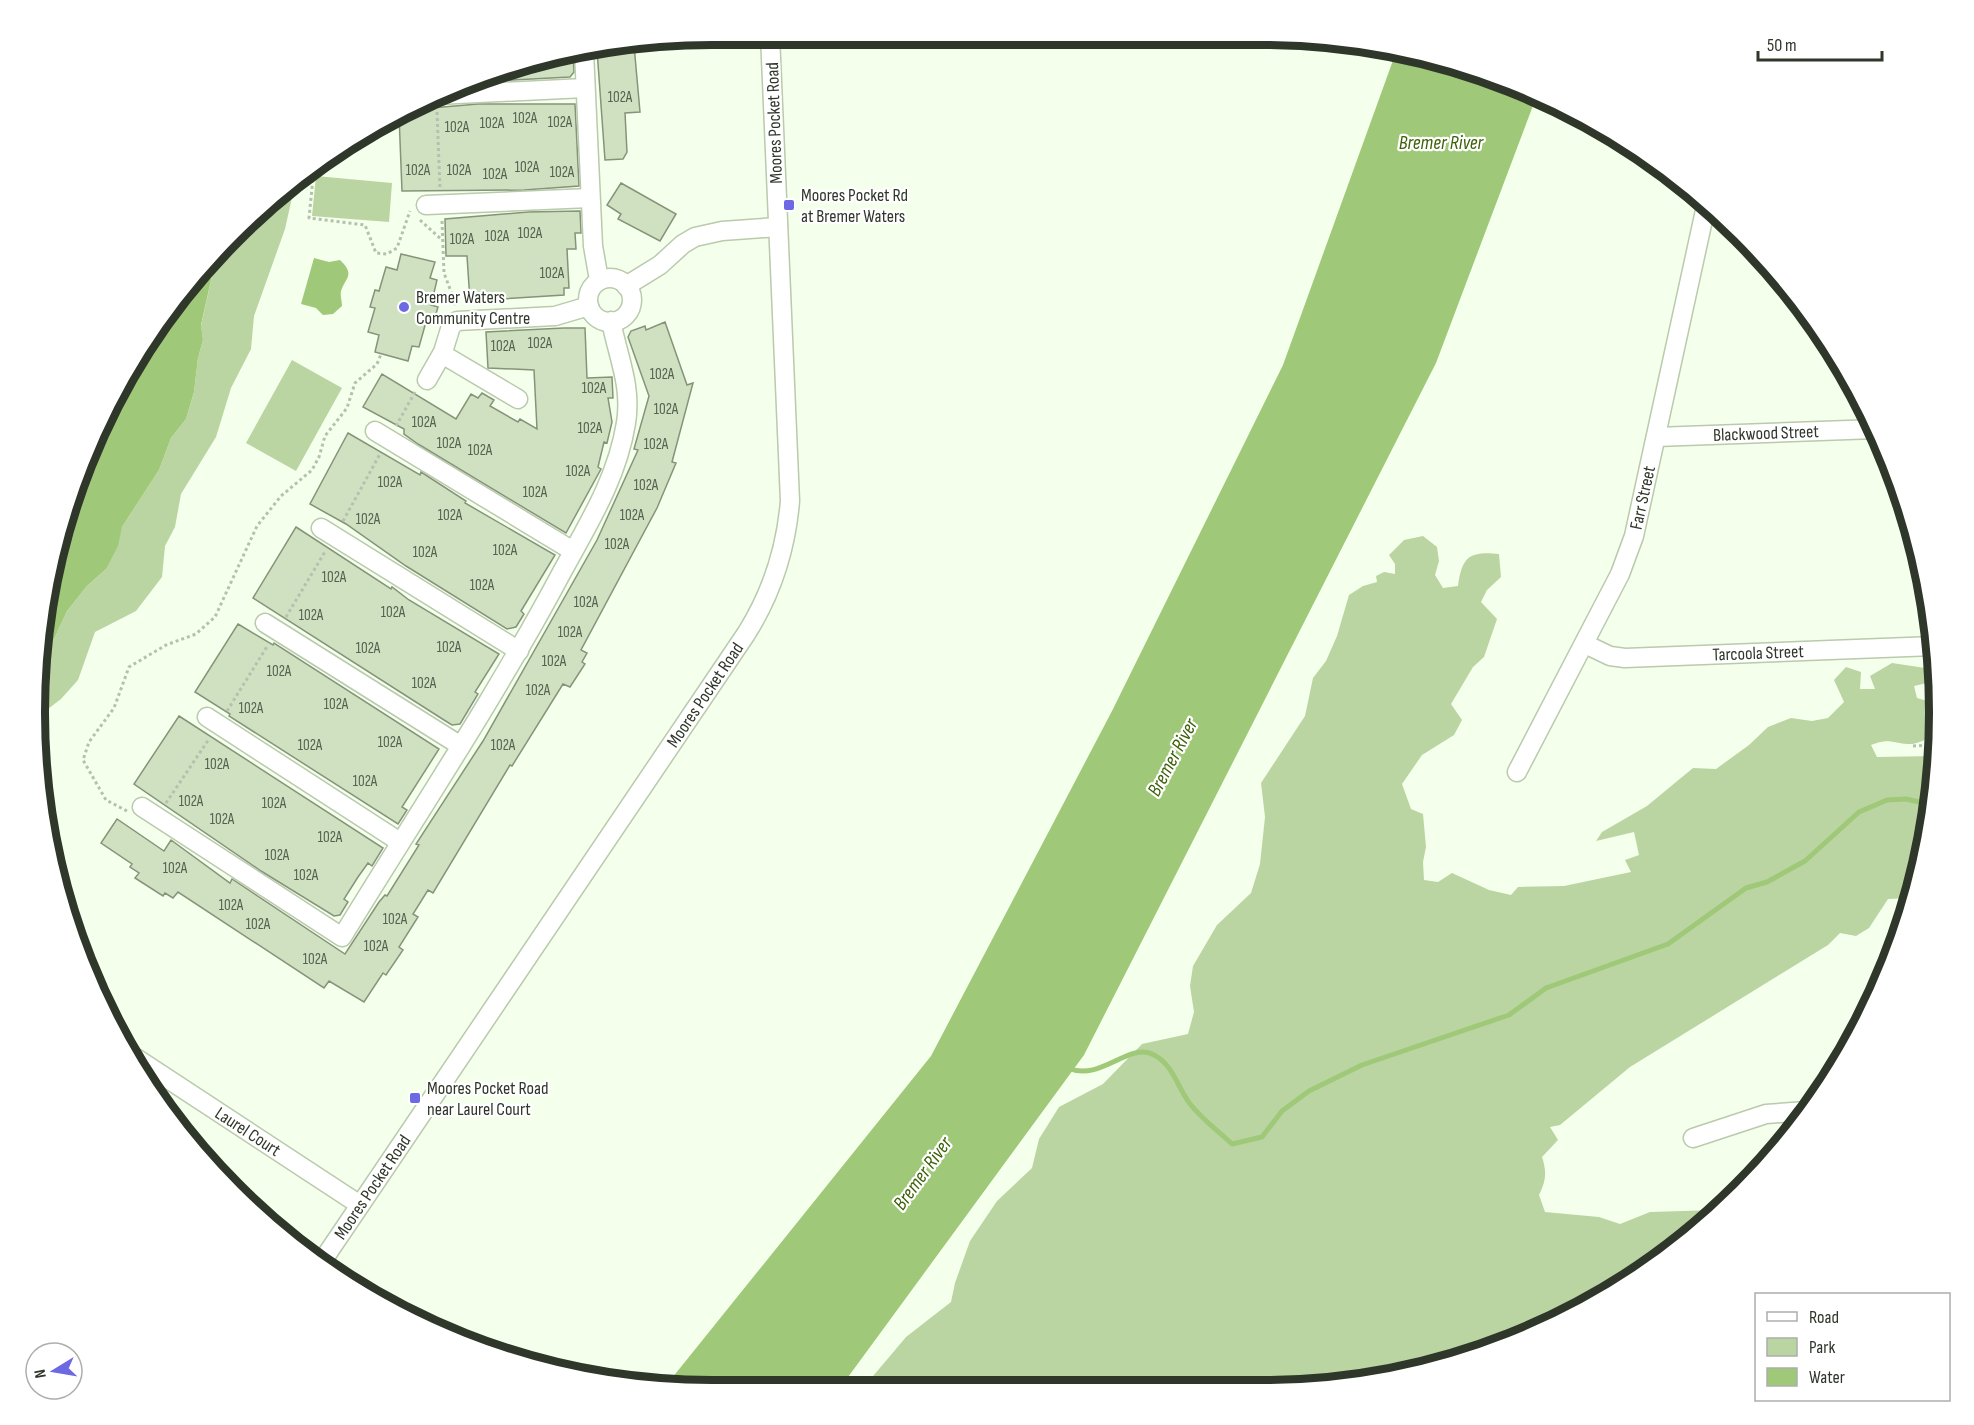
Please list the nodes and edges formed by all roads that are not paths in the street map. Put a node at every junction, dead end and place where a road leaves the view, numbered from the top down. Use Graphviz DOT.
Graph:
graph roads {
  1 [pos="770,45"];
  2 [pos="584,58"];
  3 [pos="585,88"];
  4 [pos="451,99"];
  5 [pos="590,198"];
  6 [pos="428,208"];
  7 [pos="1704,213"];
  8 [pos="778,227"];
  9 [pos="599,280"];
  10 [pos="626,285"];
  11 [pos="589,306"];
  12 [pos="612,321"];
  13 [pos="442,354"];
  14 [pos="427,380"];
  15 [pos="518,399"];
  16 [pos="1866,429"];
  17 [pos="375,431"];
  18 [pos="1656,437"];
  19 [pos="328,532"];
  20 [pos="573,551"];
  21 [pos="271,627"];
  22 [pos="1585,644"];
  23 [pos="1925,646"];
  24 [pos="519,651"];
  25 [pos="213,721"];
  26 [pos="461,746"];
  27 [pos="1517,772"];
  28 [pos="149,811"];
  29 [pos="400,842"];
  30 [pos="145,1064"];
  31 [pos="1796,1112"];
  32 [pos="1693,1138"];
  33 [pos="360,1206"];
  34 [pos="326,1256"];
  1 -- 8 [label="street, Moores Pocket Road"];
  2 -- 3 [label="street"];
  3 -- 4 [label="street"];
  3 -- 5 [label="street"];
  5 -- 6 [label="street"];
  5 -- 9 [label="street"];
  7 -- 18 [label="street, Farr Street"];
  8 -- 10 [label="street"];
  8 -- 33 [label="street, Moores Pocket Road"];
  9 -- 10 [label="street"];
  9 -- 11 [label="street"];
  10 -- 12 [label="street"];
  11 -- 12 [label="street"];
  11 -- 13 [label="street"];
  12 -- 20 [label="street"];
  13 -- 14 [label="street"];
  13 -- 15 [label="street"];
  16 -- 18 [label="street, Blackwood Street"];
  17 -- 20 [label="street"];
  18 -- 22 [label="street, Farr Street"];
  19 -- 24 [label="street"];
  20 -- 24 [label="street"];
  21 -- 26 [label="street"];
  22 -- 23 [label="street, Tarcoola Street"];
  22 -- 27 [label="street, Farr Street"];
  24 -- 26 [label="street"];
  25 -- 29 [label="street"];
  26 -- 29 [label="street"];
  28 -- 29 [label="street"];
  30 -- 33 [label="street, Laurel Court"];
  31 -- 32 [label="street"];
  33 -- 34 [label="street, Moores Pocket Road"];
}
